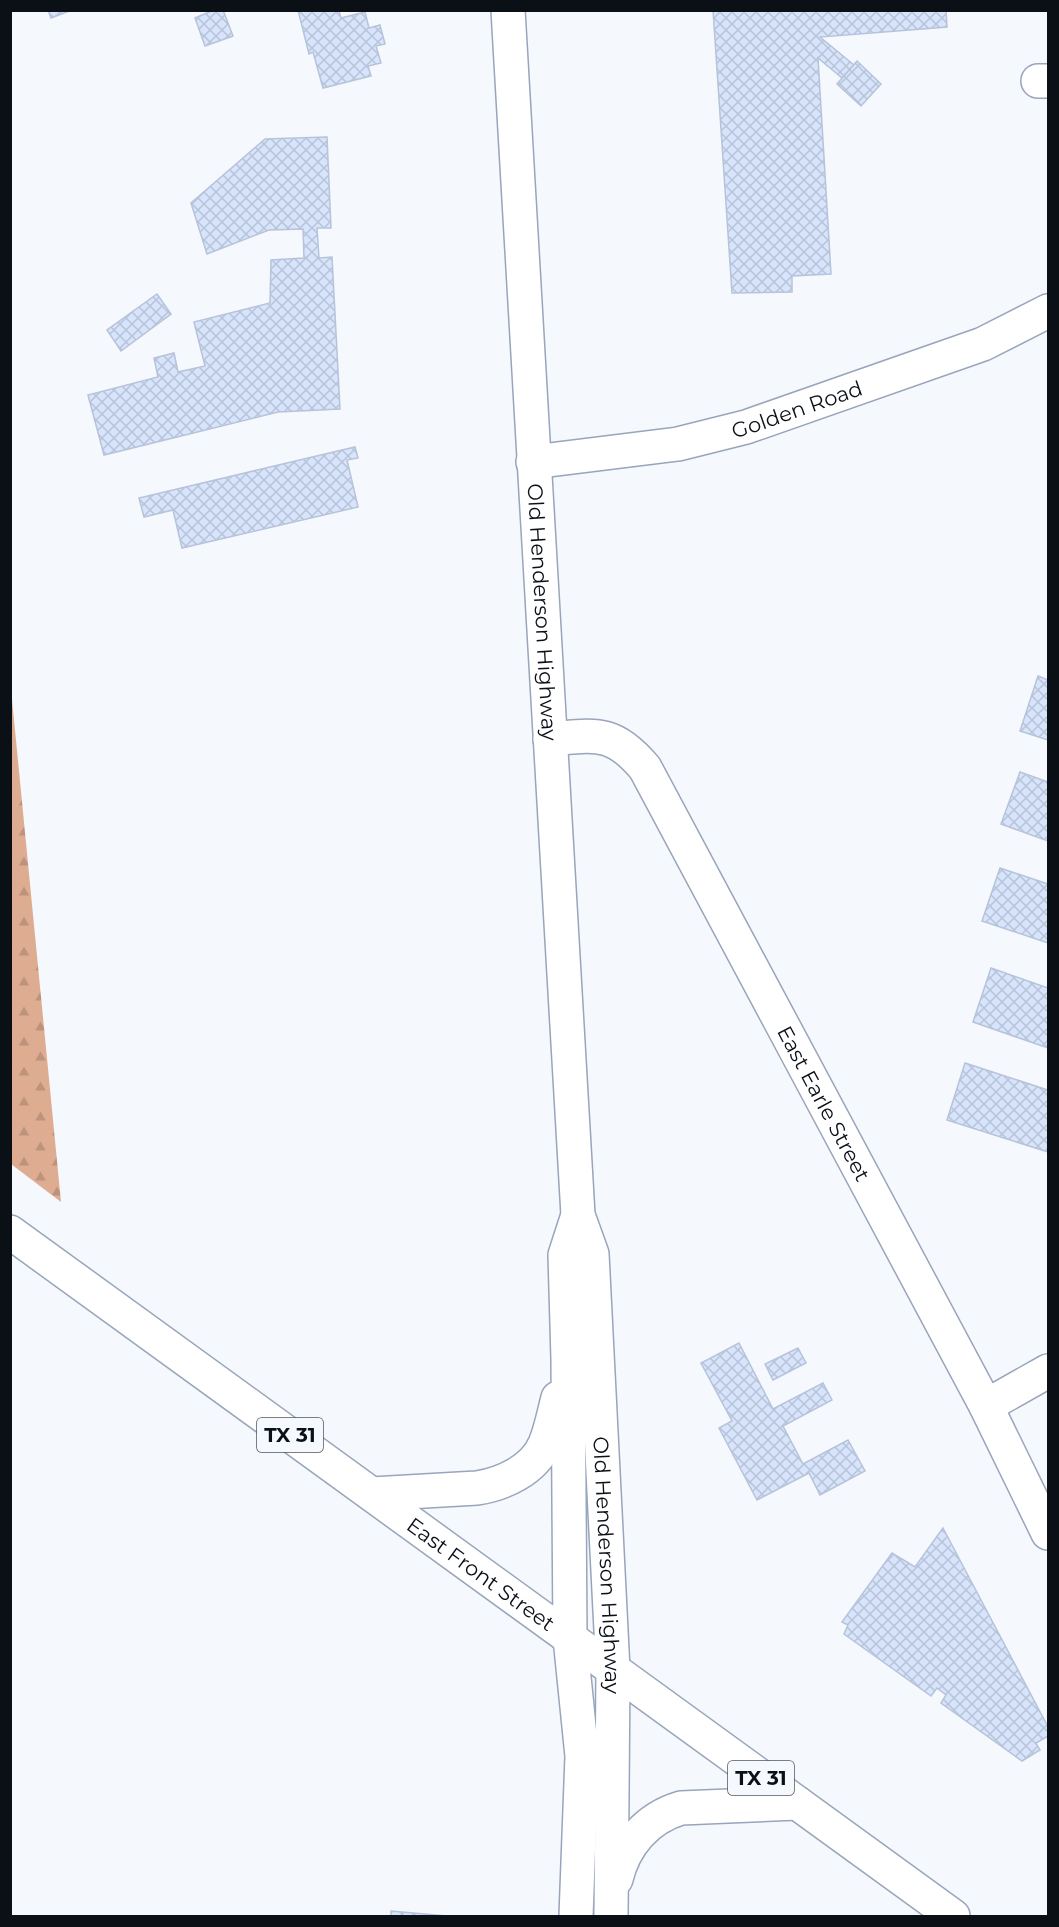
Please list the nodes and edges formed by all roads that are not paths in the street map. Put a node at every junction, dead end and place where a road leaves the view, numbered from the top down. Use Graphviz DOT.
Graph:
graph roads {
  1 [pos="508,10"];
  2 [pos="1048,311"];
  3 [pos="533,462"];
  4 [pos="550,739"];
  5 [pos="578,1215"];
  6 [pos="10,1232"];
  7 [pos="568,1359"];
  8 [pos="1048,1371"];
  9 [pos="986,1406"];
  10 [pos="372,1494"];
  11 [pos="1048,1533"];
  12 [pos="570,1638"];
  13 [pos="613,1670"];
  14 [pos="797,1803"];
  15 [pos="611,1907"];
  16 [pos="576,1917"];
  17 [pos="953,1917"];
  1 -- 3 [label="main road, Old Henderson Highway"];
  2 -- 3 [label="main road, Golden Road"];
  3 -- 4 [label="main road, Old Henderson Highway"];
  4 -- 5 [label="main road, Old Henderson Highway"];
  4 -- 9 [label="main road, East Earle Street"];
  5 -- 7 [label="main road, Old Henderson Highway"];
  5 -- 13 [label="main road, Old Henderson Highway"];
  6 -- 10 [label="main road, East Front Street / TX 31"];
  7 -- 10 [label="main road"];
  7 -- 12 [label="main road, Old Henderson Highway"];
  8 -- 9 [label="main road"];
  9 -- 11 [label="main road, East Earle Street"];
  10 -- 12 [label="main road, East Front Street / TX 31"];
  12 -- 13 [label="main road, East Front Street / TX 31"];
  12 -- 16 [label="main road, Old Henderson Highway"];
  13 -- 14 [label="main road, East Front Street / TX 31"];
  13 -- 15 [label="main road, Old Henderson Highway"];
  14 -- 15 [label="main road"];
  14 -- 17 [label="main road, East Front Street / TX 31"];
}
